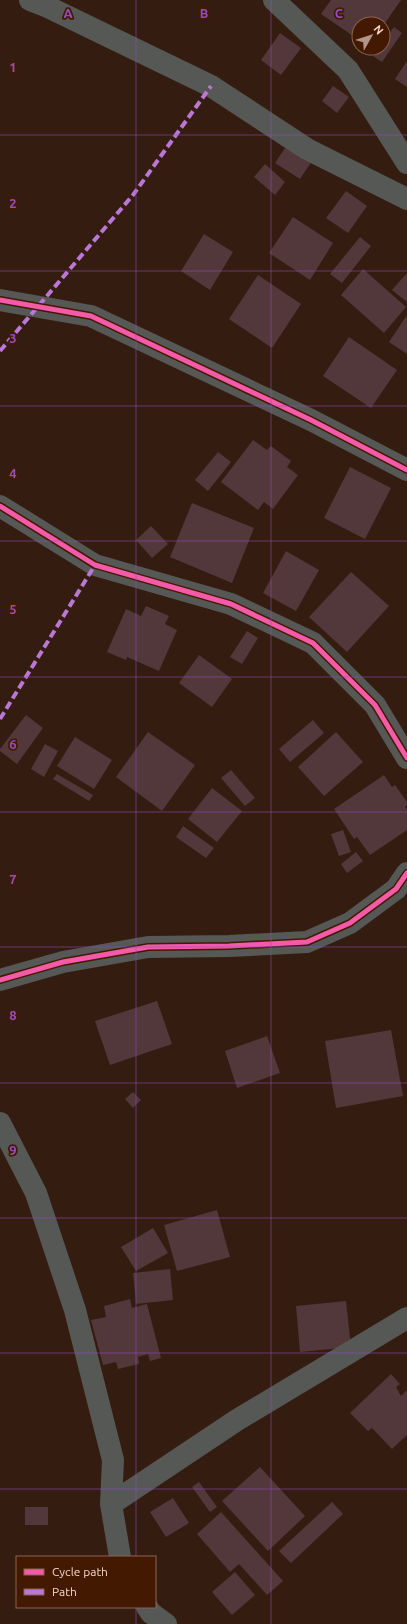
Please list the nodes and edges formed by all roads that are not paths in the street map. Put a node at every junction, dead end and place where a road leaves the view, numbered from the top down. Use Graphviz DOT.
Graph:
graph roads {
  1 [pos="30,0"];
  2 [pos="274,0"];
  3 [pos="407,163"];
  4 [pos="407,199"];
  5 [pos="0,300"];
  6 [pos="407,470"];
  7 [pos="0,506"];
  8 [pos="407,758"];
  9 [pos="407,873"];
  10 [pos="0,980"];
  11 [pos="0,1123"];
  12 [pos="407,1318"];
  13 [pos="111,1504"];
  14 [pos="120,1556"];
  15 [pos="148,1608"];
  16 [pos="166,1624"];
  1 -- 4 [label="street"];
  2 -- 3 [label="street"];
  5 -- 6 [label="street"];
  7 -- 8 [label="street"];
  9 -- 10 [label="street"];
  11 -- 13 [label="street"];
  12 -- 13 [label="street"];
  13 -- 14 [label="street"];
  15 -- 16 [label="street"];
}
